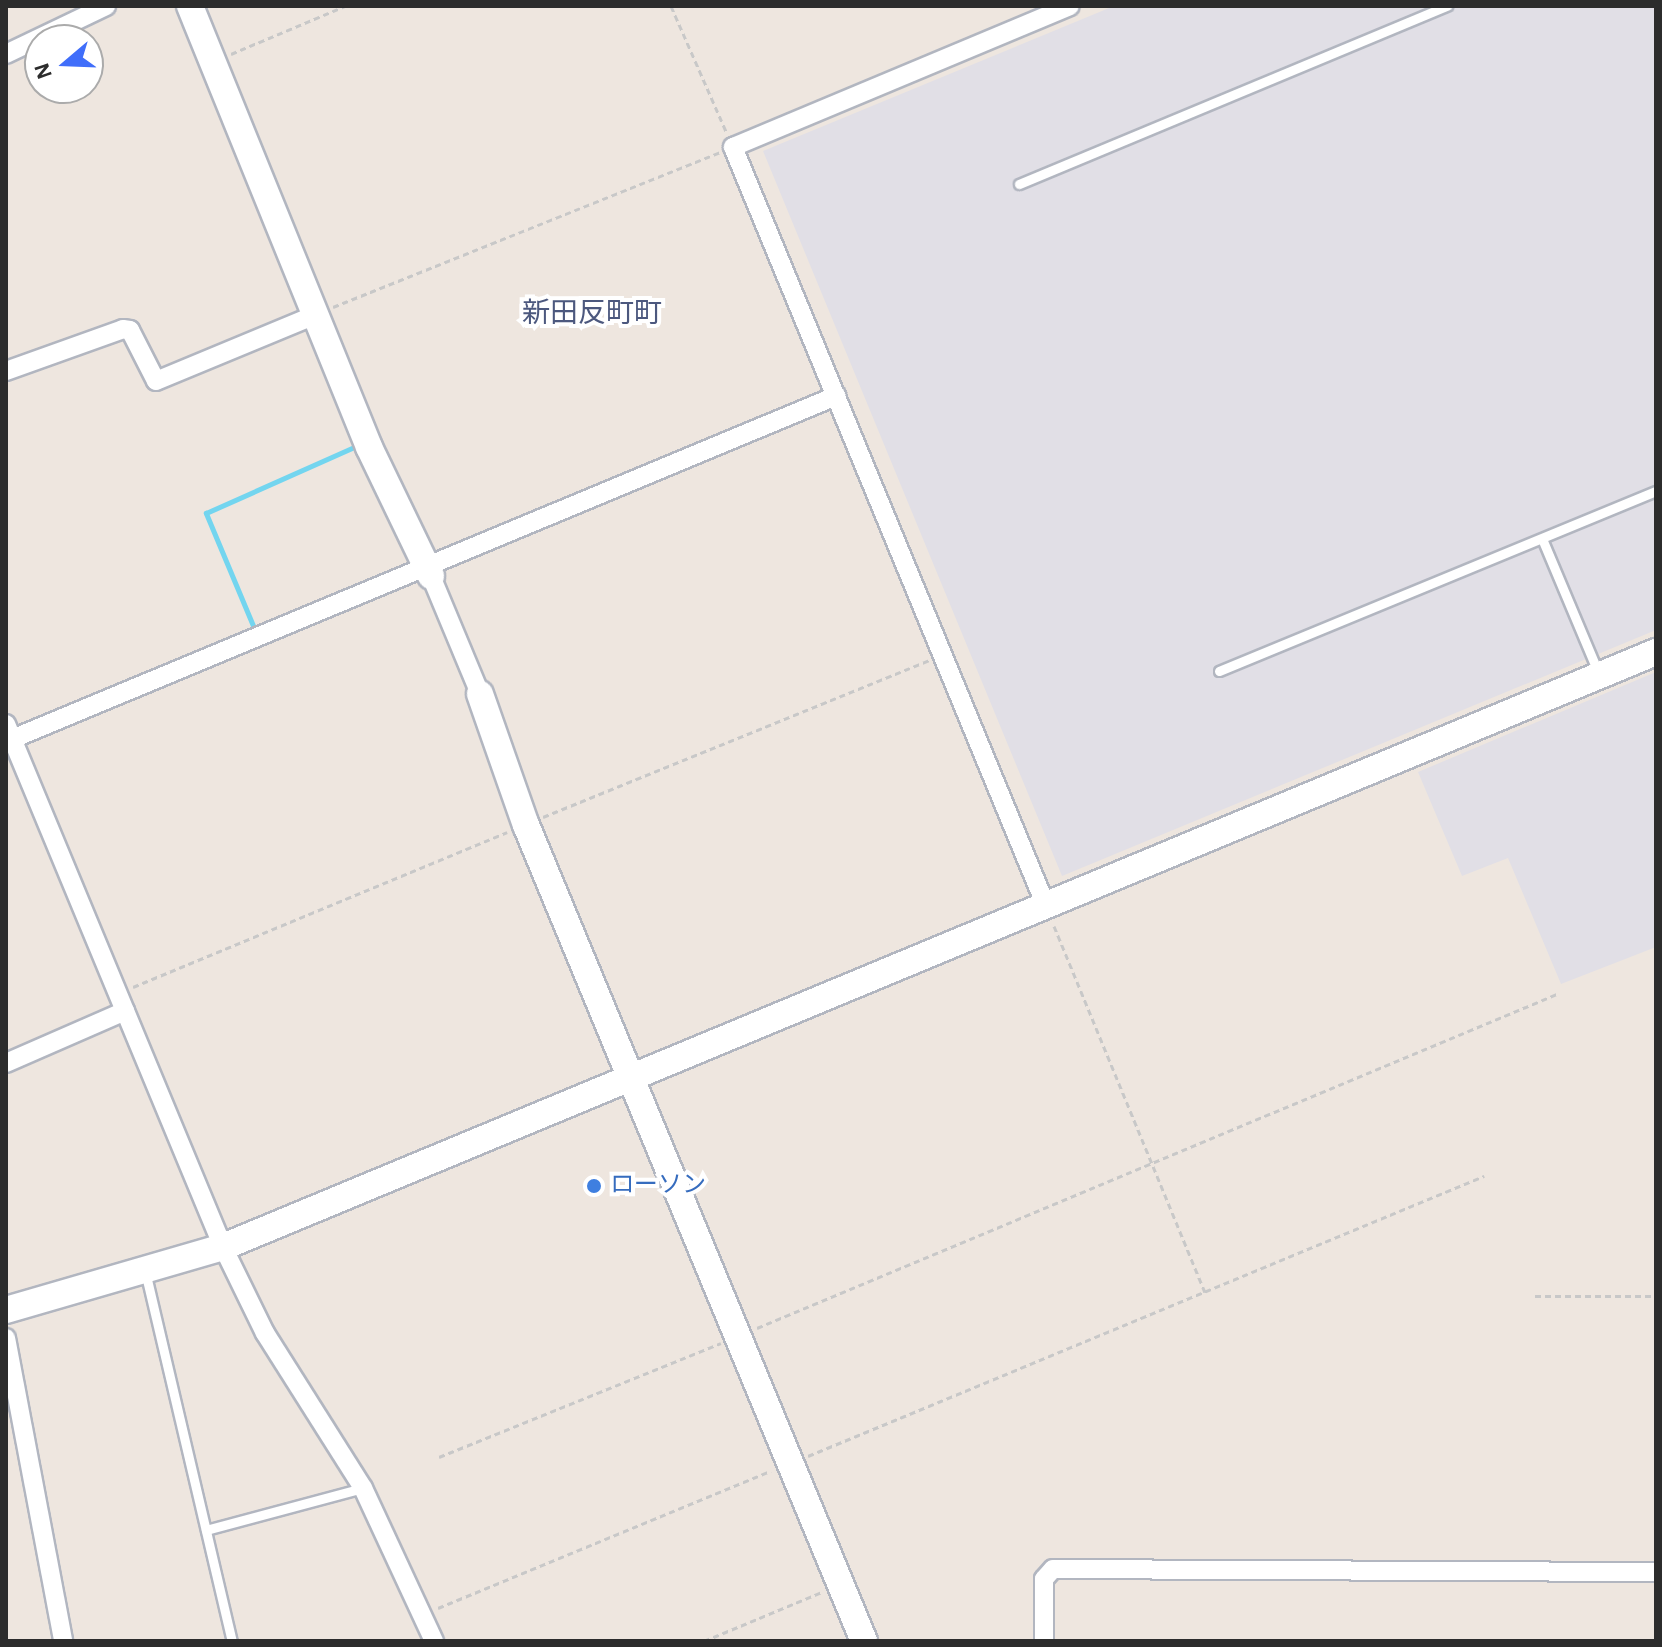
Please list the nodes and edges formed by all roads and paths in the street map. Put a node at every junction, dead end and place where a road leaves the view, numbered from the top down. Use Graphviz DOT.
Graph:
graph roads {
  1 [pos="106,6"];
  2 [pos="190,6"];
  3 [pos="345,6"];
  4 [pos="671,6"];
  5 [pos="1070,6"];
  6 [pos="1447,6"];
  7 [pos="6,54"];
  8 [pos="210,62"];
  9 [pos="733,147"];
  10 [pos="1019,184"];
  11 [pos="315,315"];
  12 [pos="6,371"];
  13 [pos="836,396"];
  14 [pos="1656,491"];
  15 [pos="1543,541"];
  16 [pos="429,571"];
  17 [pos="1656,652"];
  18 [pos="944,654"];
  19 [pos="1219,671"];
  20 [pos="1600,675"];
  21 [pos="480,694"];
  22 [pos="9,732"];
  23 [pos="526,825"];
  24 [pos="1046,906"];
  25 [pos="1557,994"];
  26 [pos="122,1002"];
  27 [pos="6,1063"];
  28 [pos="631,1079"];
  29 [pos="1152,1163"];
  30 [pos="1484,1176"];
  31 [pos="223,1247"];
  32 [pos="145,1271"];
  33 [pos="1205,1292"];
  34 [pos="1535,1296"];
  35 [pos="1656,1296"];
  36 [pos="6,1310"];
  37 [pos="738,1336"];
  38 [pos="6,1338"];
  39 [pos="439,1457"];
  40 [pos="791,1463"];
  41 [pos="363,1488"];
  42 [pos="206,1530"];
  43 [pos="1656,1572"];
  44 [pos="841,1584"];
  45 [pos="424,1614"];
  46 [pos="63,1641"];
  47 [pos="232,1641"];
  48 [pos="434,1641"];
  49 [pos="704,1641"];
  50 [pos="864,1641"];
  51 [pos="1044,1641"];
  1 -- 7 [label="street"];
  2 -- 8 [label="street"];
  3 -- 8 [label="path"];
  4 -- 9 [label="path"];
  5 -- 9 [label="street"];
  6 -- 10 [label="lane"];
  8 -- 11 [label="street"];
  9 -- 11 [label="path"];
  9 -- 13 [label="street"];
  11 -- 12 [label="street"];
  11 -- 16 [label="street"];
  13 -- 16 [label="street"];
  13 -- 18 [label="street"];
  14 -- 15 [label="lane"];
  15 -- 19 [label="lane"];
  15 -- 20 [label="lane"];
  16 -- 21 [label="street"];
  16 -- 22 [label="street"];
  17 -- 20 [label="street"];
  18 -- 23 [label="path"];
  18 -- 24 [label="street"];
  20 -- 24 [label="street"];
  21 -- 23 [label="street"];
  22 -- 26 [label="street"];
  23 -- 26 [label="path"];
  23 -- 28 [label="street"];
  24 -- 28 [label="street"];
  24 -- 29 [label="path"];
  25 -- 29 [label="path"];
  26 -- 27 [label="street"];
  26 -- 31 [label="street"];
  28 -- 31 [label="street"];
  28 -- 37 [label="street"];
  29 -- 33 [label="path"];
  29 -- 37 [label="path"];
  30 -- 33 [label="path"];
  31 -- 32 [label="street"];
  31 -- 41 [label="street"];
  32 -- 36 [label="street"];
  32 -- 42 [label="lane"];
  33 -- 40 [label="path"];
  34 -- 35 [label="path"];
  37 -- 39 [label="path"];
  37 -- 40 [label="street"];
  38 -- 46 [label="street"];
  40 -- 44 [label="street"];
  40 -- 45 [label="path"];
  41 -- 42 [label="lane"];
  41 -- 45 [label="street"];
  42 -- 47 [label="lane"];
  43 -- 51 [label="street"];
  44 -- 49 [label="path"];
  44 -- 50 [label="street"];
  45 -- 48 [label="street"];
}
